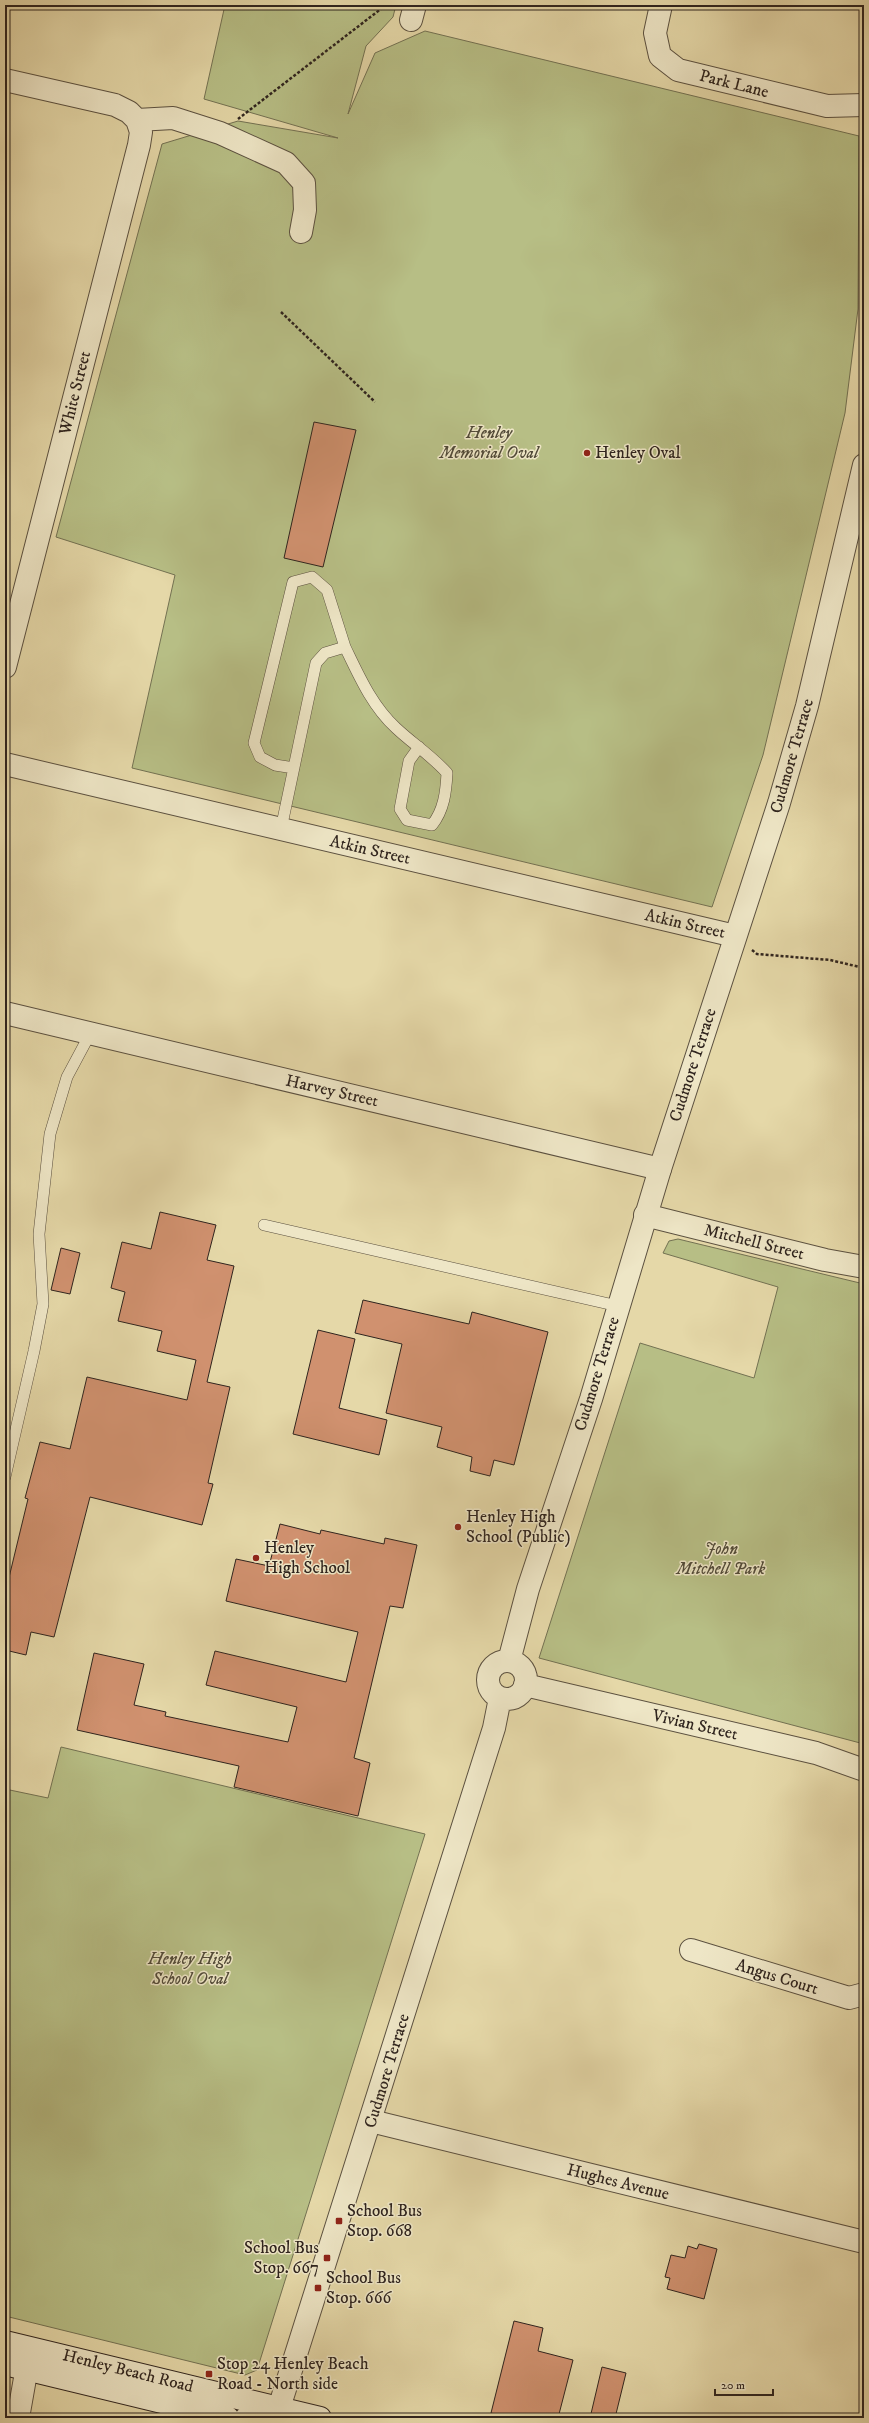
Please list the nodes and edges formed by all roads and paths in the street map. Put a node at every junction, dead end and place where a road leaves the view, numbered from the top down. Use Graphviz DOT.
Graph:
graph roads {
  1 [pos="386,5"];
  2 [pos="661,5"];
  3 [pos="5,80"];
  4 [pos="864,105"];
  5 [pos="137,120"];
  6 [pos="220,133"];
  7 [pos="301,232"];
  8 [pos="281,312"];
  9 [pos="375,402"];
  10 [pos="864,465"];
  11 [pos="345,647"];
  12 [pos="5,666"];
  13 [pos="419,747"];
  14 [pos="5,764"];
  15 [pos="294,768"];
  16 [pos="281,830"];
  17 [pos="735,936"];
  18 [pos="864,968"];
  19 [pos="5,1013"];
  20 [pos="90,1034"];
  21 [pos="660,1169"];
  22 [pos="645,1216"];
  23 [pos="264,1225"];
  24 [pos="864,1267"];
  25 [pos="618,1306"];
  26 [pos="5,1477"];
  27 [pos="509,1661"];
  28 [pos="525,1685"];
  29 [pos="500,1698"];
  30 [pos="864,1770"];
  31 [pos="691,1950"];
  32 [pos="864,1994"];
  33 [pos="371,2121"];
  34 [pos="864,2242"];
  35 [pos="5,2342"];
  36 [pos="31,2348"];
  37 [pos="5,2364"];
  38 [pos="26,2370"];
  39 [pos="279,2408"];
  40 [pos="18,2418"];
  41 [pos="228,2418"];
  42 [pos="246,2418"];
  43 [pos="320,2418"];
  1 -- 6 [label="path"];
  2 -- 4 [label="street, Park Lane"];
  3 -- 5 [label="street"];
  5 -- 6 [label="street"];
  5 -- 12 [label="street, White Street"];
  6 -- 7 [label="street"];
  8 -- 9 [label="path"];
  10 -- 17 [label="street, Cudmore Terrace"];
  11 -- 13 [label="lane"];
  11 -- 15 [label="lane"];
  11 -- 15 [label="lane"];
  13 -- 13 [label="lane"];
  14 -- 16 [label="street, Atkin Street"];
  15 -- 16 [label="lane"];
  16 -- 17 [label="street, Atkin Street"];
  17 -- 18 [label="path"];
  17 -- 21 [label="street, Cudmore Terrace"];
  19 -- 20 [label="street, Harvey Street"];
  20 -- 21 [label="street, Harvey Street"];
  20 -- 26 [label="lane"];
  21 -- 22 [label="street, Cudmore Terrace"];
  22 -- 24 [label="street, Mitchell Street"];
  22 -- 25 [label="street, Cudmore Terrace"];
  23 -- 25 [label="lane"];
  25 -- 27 [label="street, Cudmore Terrace"];
  27 -- 28 [label="street"];
  27 -- 29 [label="street"];
  28 -- 29 [label="street"];
  28 -- 30 [label="street, Vivian Street"];
  29 -- 33 [label="street, Cudmore Terrace"];
  31 -- 32 [label="street, Angus Court"];
  33 -- 34 [label="street, Hughes Avenue"];
  33 -- 39 [label="street, Cudmore Terrace"];
  35 -- 36 [label="street, Henley Beach Road"];
  36 -- 38 [label="street"];
  36 -- 39 [label="street, Henley Beach Road"];
  37 -- 38 [label="street, Henley Beach Road"];
  38 -- 40 [label="street"];
  38 -- 41 [label="street, Henley Beach Road"];
  39 -- 42 [label="street"];
  39 -- 43 [label="street, Henley Beach Road"];
}
